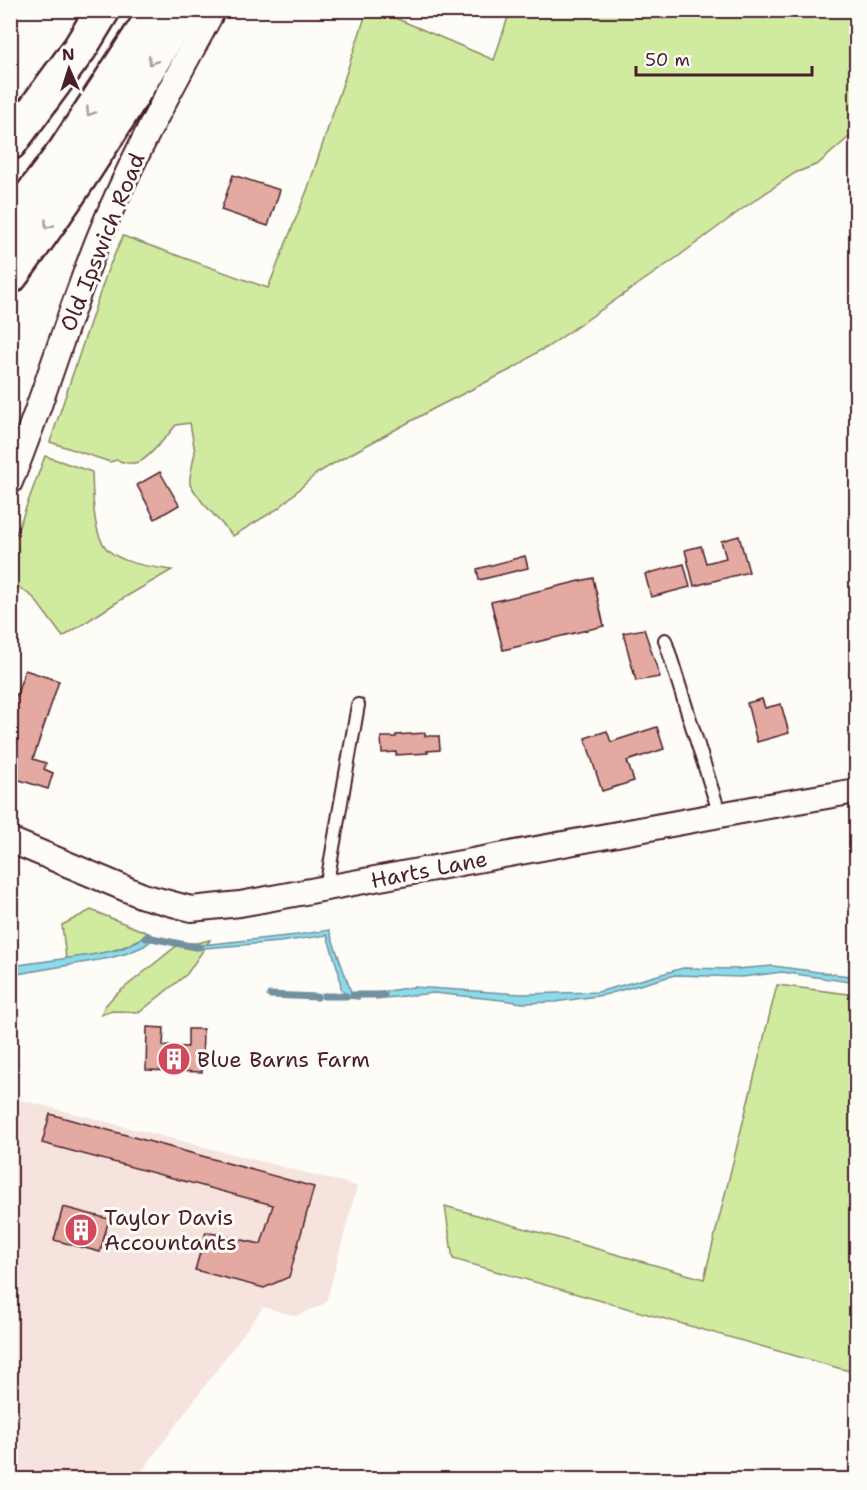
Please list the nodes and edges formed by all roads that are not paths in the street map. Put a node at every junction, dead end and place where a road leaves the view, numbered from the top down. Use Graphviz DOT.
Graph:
graph roads {
  1 [pos="104,10"];
  2 [pos="157,10"];
  3 [pos="182,10"];
  4 [pos="213,10"];
  5 [pos="10,143"];
  6 [pos="10,224"];
  7 [pos="10,277"];
  8 [pos="10,482"];
  9 [pos="665,640"];
  10 [pos="358,705"];
  11 [pos="856,791"];
  12 [pos="720,815"];
  13 [pos="10,840"];
  14 [pos="326,888"];
  1 -- 5 [label="highway"];
  2 -- 6 [label="highway, one-way"];
  3 -- 7 [label="highway, one-way"];
  4 -- 8 [label="street, Old Ipswich Road"];
  9 -- 12 [label="lane"];
  10 -- 14 [label="lane"];
  11 -- 12 [label="street, Harts Lane"];
  12 -- 14 [label="street, Harts Lane"];
  13 -- 14 [label="street, Harts Lane"];
}
